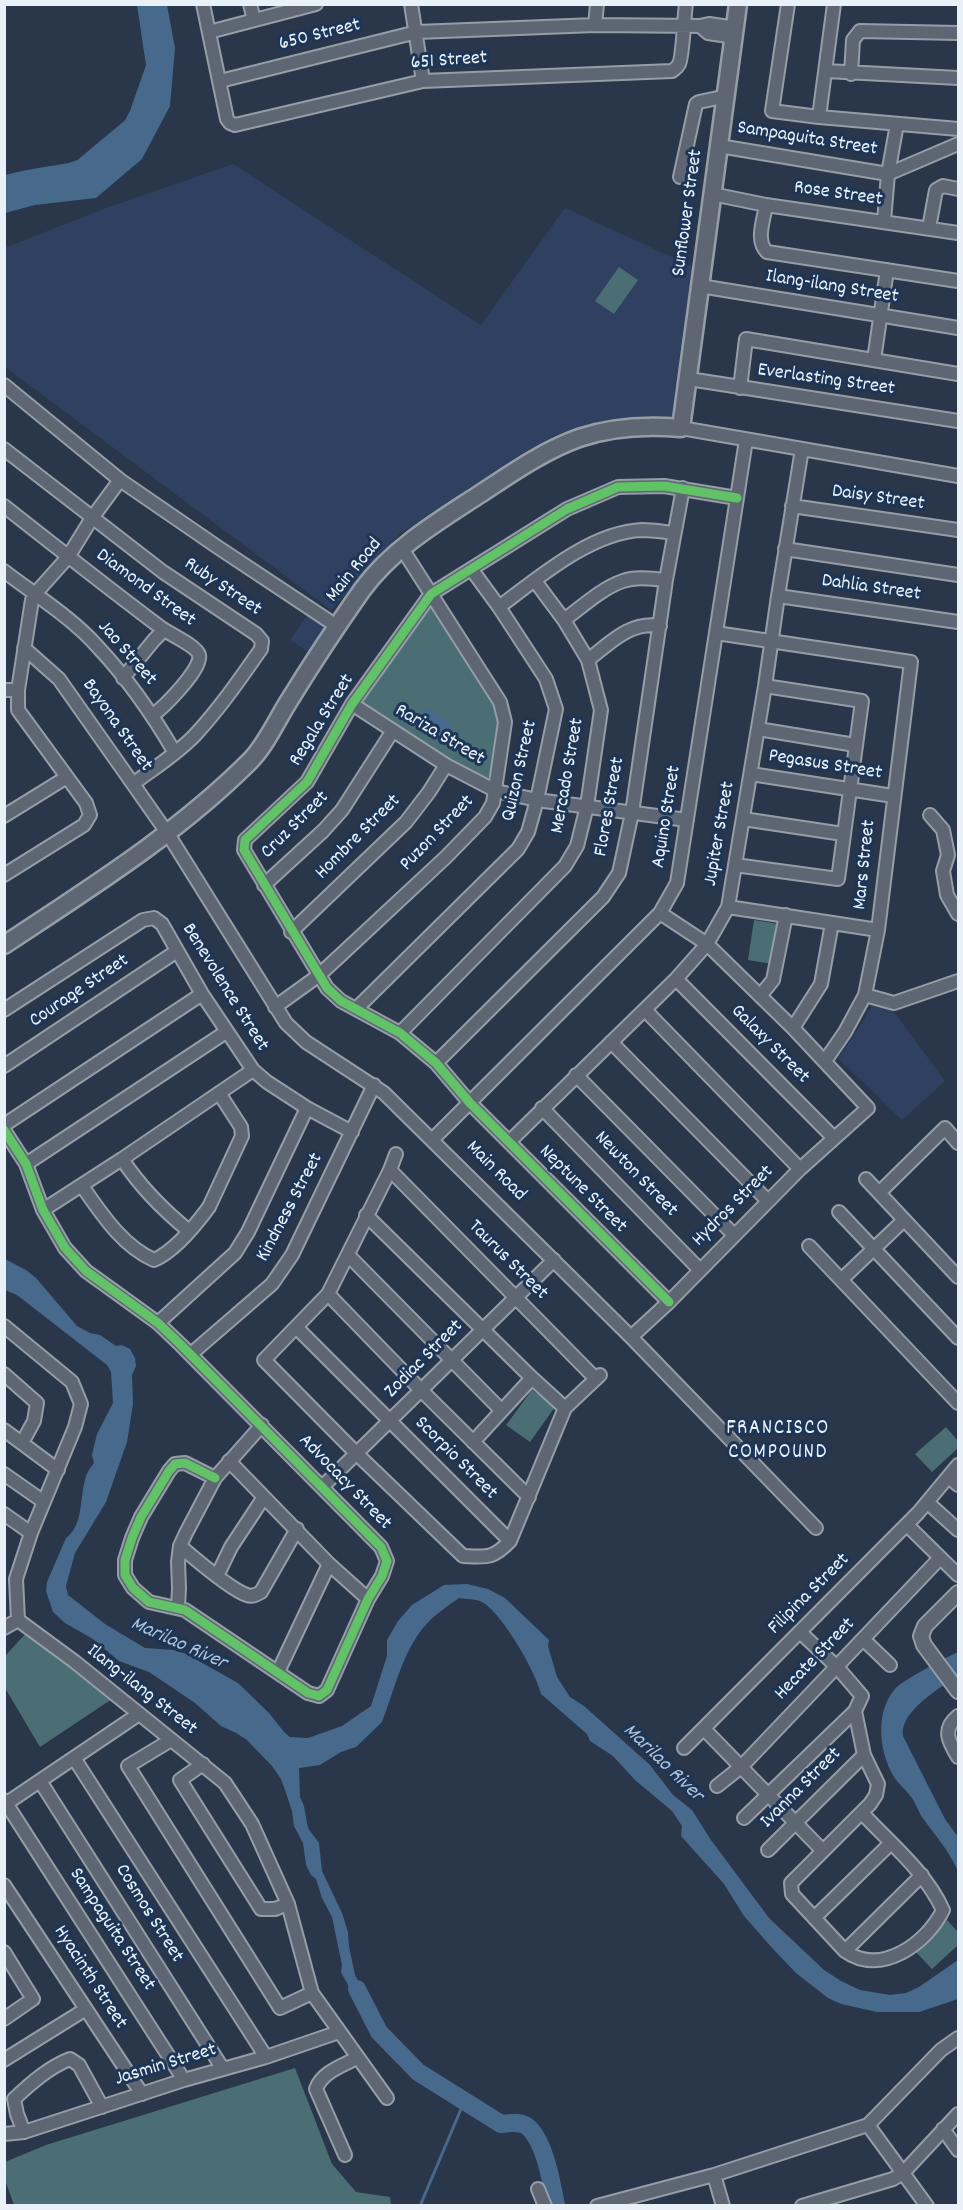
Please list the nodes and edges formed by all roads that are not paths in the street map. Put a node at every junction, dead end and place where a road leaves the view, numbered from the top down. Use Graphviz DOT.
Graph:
graph roads {
  1 [pos="203,4"];
  2 [pos="250,4"];
  3 [pos="316,4"];
  4 [pos="411,4"];
  5 [pos="597,4"];
  6 [pos="686,4"];
  7 [pos="738,4"];
  8 [pos="788,4"];
  9 [pos="834,4"];
  10 [pos="297,6"];
  11 [pos="254,20"];
  12 [pos="595,25"];
  13 [pos="682,26"];
  14 [pos="209,32"];
  15 [pos="417,32"];
  16 [pos="735,32"];
  17 [pos="958,33"];
  18 [pos="826,71"];
  19 [pos="851,74"];
  20 [pos="958,78"];
  21 [pos="220,81"];
  22 [pos="423,81"];
  23 [pos="727,96"];
  24 [pos="819,117"];
  25 [pos="897,124"];
  26 [pos="958,129"];
  27 [pos="958,144"];
  28 [pos="719,146"];
  29 [pos="888,174"];
  30 [pos="680,177"];
  31 [pos="958,189"];
  32 [pos="712,194"];
  33 [pos="766,205"];
  34 [pos="884,221"];
  35 [pos="929,228"];
  36 [pos="958,233"];
  37 [pos="887,270"];
  38 [pos="958,281"];
  39 [pos="699,286"];
  40 [pos="880,316"];
  41 [pos="958,327"];
  42 [pos="874,360"];
  43 [pos="958,374"];
  44 [pos="689,379"];
  45 [pos="4,385"];
  46 [pos="740,388"];
  47 [pos="958,421"];
  48 [pos="681,428"];
  49 [pos="746,440"];
  50 [pos="4,449"];
  51 [pos="802,449"];
  52 [pos="958,476"];
  53 [pos="120,480"];
  54 [pos="683,488"];
  55 [pos="737,498"];
  56 [pos="4,506"];
  57 [pos="792,506"];
  58 [pos="92,518"];
  59 [pos="958,530"];
  60 [pos="674,533"];
  61 [pos="401,547"];
  62 [pos="785,549"];
  63 [pos="68,557"];
  64 [pos="472,570"];
  65 [pos="4,571"];
  66 [pos="958,575"];
  67 [pos="666,580"];
  68 [pos="534,581"];
  69 [pos="35,594"];
  70 [pos="431,594"];
  71 [pos="777,596"];
  72 [pos="499,607"];
  73 [pos="564,620"];
  74 [pos="958,622"];
  75 [pos="660,626"];
  76 [pos="338,627"];
  77 [pos="164,630"];
  78 [pos="716,633"];
  79 [pos="770,642"];
  80 [pos="24,648"];
  81 [pos="588,660"];
  82 [pos="123,678"];
  83 [pos="765,686"];
  84 [pos="4,690"];
  85 [pos="18,690"];
  86 [pos="352,704"];
  87 [pos="153,716"];
  88 [pos="758,729"];
  89 [pos="392,732"];
  90 [pos="855,745"];
  91 [pos="175,753"];
  92 [pos="446,765"];
  93 [pos="751,774"];
  94 [pos="67,777"];
  95 [pos="133,784"];
  96 [pos="849,790"];
  97 [pos="496,791"];
  98 [pos="893,796"];
  99 [pos="537,800"];
  100 [pos="587,806"];
  101 [pos="632,813"];
  102 [pos="930,815"];
  103 [pos="4,816"];
  104 [pos="742,819"];
  105 [pos="687,820"];
  106 [pos="168,834"];
  107 [pos="843,834"];
  108 [pos="735,865"];
  109 [pos="4,875"];
  110 [pos="264,885"];
  111 [pos="728,907"];
  112 [pos="660,913"];
  113 [pos="958,914"];
  114 [pos="786,915"];
  115 [pos="832,923"];
  116 [pos="878,930"];
  117 [pos="291,932"];
  118 [pos="706,944"];
  119 [pos="4,945"];
  120 [pos="177,951"];
  121 [pos="318,976"];
  122 [pos="676,979"];
  123 [pos="958,981"];
  124 [pos="202,994"];
  125 [pos="865,995"];
  126 [pos="760,996"];
  127 [pos="275,1007"];
  128 [pos="356,1009"];
  129 [pos="4,1010"];
  130 [pos="645,1010"];
  131 [pos="794,1028"];
  132 [pos="226,1032"];
  133 [pos="400,1033"];
  134 [pos="611,1042"];
  135 [pos="825,1061"];
  136 [pos="436,1063"];
  137 [pos="4,1066"];
  138 [pos="253,1070"];
  139 [pos="576,1075"];
  140 [pos="374,1085"];
  141 [pos="219,1093"];
  142 [pos="470,1103"];
  143 [pos="308,1108"];
  144 [pos="542,1108"];
  145 [pos="4,1125"];
  146 [pos="4,1130"];
  147 [pos="352,1132"];
  148 [pos="834,1138"];
  149 [pos="957,1138"];
  150 [pos="432,1139"];
  151 [pos="509,1142"];
  152 [pos="396,1154"];
  153 [pos="122,1160"];
  154 [pos="26,1164"];
  155 [pos="800,1169"];
  156 [pos="390,1170"];
  157 [pos="866,1179"];
  158 [pos="81,1186"];
  159 [pos="880,1192"];
  160 [pos="768,1201"];
  161 [pos="43,1210"];
  162 [pos="839,1212"];
  163 [pos="366,1215"];
  164 [pos="904,1220"];
  165 [pos="189,1231"];
  166 [pos="734,1235"];
  167 [pos="809,1246"];
  168 [pos="875,1248"];
  169 [pos="348,1255"];
  170 [pos="958,1257"];
  171 [pos="554,1260"];
  172 [pos="948,1266"];
  173 [pos="700,1270"];
  174 [pos="958,1277"];
  175 [pos="841,1280"];
  176 [pos="328,1294"];
  177 [pos="516,1297"];
  178 [pos="669,1302"];
  179 [pos="158,1323"];
  180 [pos="4,1326"];
  181 [pos="297,1328"];
  182 [pos="484,1329"];
  183 [pos="631,1337"];
  184 [pos="958,1338"];
  185 [pos="191,1354"];
  186 [pos="452,1360"];
  187 [pos="4,1374"];
  188 [pos="532,1378"];
  189 [pos="421,1390"];
  190 [pos="958,1403"];
  191 [pos="565,1408"];
  192 [pos="501,1410"];
  193 [pos="390,1422"];
  194 [pos="262,1425"];
  195 [pos="4,1430"];
  196 [pos="473,1442"];
  197 [pos="22,1443"];
  198 [pos="357,1454"];
  199 [pos="229,1461"];
  200 [pos="958,1465"];
  201 [pos="58,1470"];
  202 [pos="4,1474"];
  203 [pos="215,1478"];
  204 [pos="953,1481"];
  205 [pos="323,1486"];
  206 [pos="264,1497"];
  207 [pos="529,1497"];
  208 [pos="44,1502"];
  209 [pos="928,1503"];
  210 [pos="4,1514"];
  211 [pos="907,1525"];
  212 [pos="816,1528"];
  213 [pos="297,1529"];
  214 [pos="958,1530"];
  215 [pos="31,1533"];
  216 [pos="510,1541"];
  217 [pos="180,1546"];
  218 [pos="940,1558"];
  219 [pos="329,1564"];
  220 [pos="4,1571"];
  221 [pos="958,1575"];
  222 [pos="217,1576"];
  223 [pos="16,1579"];
  224 [pos="958,1593"];
  225 [pos="368,1599"];
  226 [pos="178,1607"];
  227 [pos="18,1620"];
  228 [pos="4,1628"];
  229 [pos="801,1633"];
  230 [pos="863,1639"];
  231 [pos="890,1665"];
  232 [pos="837,1667"];
  233 [pos="278,1672"];
  234 [pos="958,1690"];
  235 [pos="855,1711"];
  236 [pos="139,1714"];
  237 [pos="958,1716"];
  238 [pos="704,1729"];
  239 [pos="171,1740"];
  240 [pos="684,1748"];
  241 [pos="864,1755"];
  242 [pos="958,1757"];
  243 [pos="74,1758"];
  244 [pos="203,1764"];
  245 [pos="741,1767"];
  246 [pos="40,1781"];
  247 [pos="717,1785"];
  248 [pos="767,1794"];
  249 [pos="5,1803"];
  250 [pos="862,1813"];
  251 [pos="744,1818"];
  252 [pos="796,1823"];
  253 [pos="891,1843"];
  254 [pos="768,1850"];
  255 [pos="823,1851"];
  256 [pos="922,1875"];
  257 [pos="4,1885"];
  258 [pos="288,1904"];
  259 [pos="814,1918"];
  260 [pos="845,1951"];
  261 [pos="4,1952"];
  262 [pos="312,1993"];
  263 [pos="86,2009"];
  264 [pos="4,2019"];
  265 [pos="339,2032"];
  266 [pos="958,2038"];
  267 [pos="266,2057"];
  268 [pos="357,2058"];
  269 [pos="4,2060"];
  270 [pos="223,2069"];
  271 [pos="184,2080"];
  272 [pos="142,2094"];
  273 [pos="387,2098"];
  274 [pos="102,2107"];
  275 [pos="958,2114"];
  276 [pos="868,2125"];
  277 [pos="943,2129"];
  278 [pos="24,2132"];
  279 [pos="4,2134"];
  280 [pos="958,2150"];
  281 [pos="345,2155"];
  282 [pos="903,2173"];
  283 [pos="714,2175"];
  284 [pos="538,2189"];
  285 [pos="544,2205"];
  286 [pos="597,2205"];
  287 [pos="723,2205"];
  288 [pos="802,2205"];
  289 [pos="927,2205"];
  1 -- 14 [label="street, 651 Street"];
  2 -- 11 [label="street"];
  3 -- 10 [label="street"];
  4 -- 15 [label="street"];
  5 -- 12 [label="street"];
  6 -- 13 [label="street"];
  7 -- 16 [label="main road, Sunflower Street"];
  8 -- 24 [label="street"];
  9 -- 18 [label="street"];
  10 -- 11 [label="street"];
  11 -- 14 [label="street"];
  12 -- 13 [label="street, 650 Street"];
  12 -- 15 [label="street, 650 Street"];
  13 -- 16 [label="street, 650 Street"];
  13 -- 22 [label="street, 651 Street"];
  14 -- 21 [label="street, 651 Street"];
  15 -- 21 [label="street, 650 Street"];
  15 -- 22 [label="street"];
  16 -- 23 [label="main road, Sunflower Street"];
  17 -- 19 [label="street"];
  18 -- 19 [label="street"];
  18 -- 24 [label="street"];
  19 -- 20 [label="street"];
  21 -- 22 [label="street, 651 Street"];
  23 -- 28 [label="main road, Sunflower Street"];
  23 -- 30 [label="street"];
  24 -- 25 [label="street"];
  25 -- 26 [label="street"];
  25 -- 29 [label="street"];
  27 -- 29 [label="street"];
  28 -- 29 [label="street, Sampaguita Street"];
  28 -- 32 [label="main road, Sunflower Street"];
  29 -- 34 [label="street"];
  31 -- 35 [label="street"];
  32 -- 33 [label="street, Rose Street"];
  32 -- 39 [label="main road, Sunflower Street"];
  33 -- 34 [label="street, Rose Street"];
  33 -- 37 [label="street"];
  34 -- 35 [label="street, Rose Street"];
  35 -- 36 [label="street, Rose Street"];
  37 -- 38 [label="street"];
  37 -- 40 [label="street"];
  39 -- 40 [label="street, Ilang-ilang Street"];
  39 -- 44 [label="main road, Sunflower Street"];
  40 -- 41 [label="street, Ilang-ilang Street"];
  40 -- 42 [label="street"];
  42 -- 43 [label="street"];
  42 -- 46 [label="street"];
  44 -- 46 [label="street, Everlasting Street"];
  44 -- 48 [label="main road, Sunflower Street"];
  45 -- 53 [label="street"];
  46 -- 47 [label="street, Everlasting Street"];
  48 -- 49 [label="street"];
  48 -- 61 [label="main road, Main Road"];
  49 -- 51 [label="street"];
  49 -- 55 [label="street, Aquino Street"];
  50 -- 58 [label="street, Ruby Street"];
  51 -- 52 [label="street"];
  51 -- 57 [label="street, Jupiter Street"];
  53 -- 58 [label="street"];
  53 -- 76 [label="street"];
  54 -- 55 [label="street, Regala Street"];
  54 -- 60 [label="street, Flores Street"];
  54 -- 64 [label="street, Regala Street"];
  55 -- 78 [label="street, Aquino Street"];
  56 -- 63 [label="street, Diamond Street"];
  57 -- 59 [label="street, Daisy Street"];
  57 -- 62 [label="street, Jupiter Street"];
  58 -- 63 [label="street"];
  58 -- 91 [label="street, Ruby Street"];
  60 -- 67 [label="street, Flores Street"];
  60 -- 68 [label="street"];
  61 -- 70 [label="street, Puzon Street"];
  61 -- 76 [label="main road, Main Road"];
  62 -- 66 [label="street"];
  62 -- 71 [label="street, Jupiter Street"];
  63 -- 69 [label="street"];
  63 -- 77 [label="street, Diamond Street"];
  64 -- 70 [label="street, Regala Street"];
  64 -- 72 [label="street, Quizon Street"];
  65 -- 69 [label="street, Jao Street"];
  67 -- 73 [label="street"];
  67 -- 75 [label="street, Flores Street"];
  68 -- 72 [label="street"];
  68 -- 73 [label="street, Mercado Street"];
  69 -- 80 [label="street"];
  69 -- 82 [label="street, Jao Street"];
  70 -- 86 [label="street, Regala Street"];
  70 -- 97 [label="street, Puzon Street"];
  71 -- 74 [label="street, Dahlia Street"];
  71 -- 79 [label="street, Jupiter Street"];
  72 -- 99 [label="street, Quizon Street"];
  73 -- 81 [label="street, Mercado Street"];
  75 -- 81 [label="street"];
  75 -- 101 [label="street, Flores Street"];
  76 -- 106 [label="main road, Main Road"];
  77 -- 82 [label="street"];
  77 -- 87 [label="street, Diamond Street"];
  78 -- 79 [label="street"];
  78 -- 105 [label="street, Aquino Street"];
  79 -- 83 [label="street, Jupiter Street"];
  79 -- 98 [label="street, Mars Street"];
  80 -- 85 [label="street"];
  80 -- 95 [label="street, Bayona Street"];
  81 -- 100 [label="street, Mercado Street"];
  82 -- 87 [label="street, Jao Street"];
  83 -- 88 [label="street, Jupiter Street"];
  83 -- 90 [label="street"];
  84 -- 85 [label="street"];
  85 -- 94 [label="street"];
  86 -- 89 [label="street, Rariza Street"];
  86 -- 110 [label="street, Regala Street"];
  87 -- 91 [label="street, Jao Street"];
  88 -- 90 [label="street"];
  88 -- 93 [label="street, Jupiter Street"];
  89 -- 92 [label="street, Rariza Street"];
  89 -- 110 [label="street, Cruz Street"];
  90 -- 96 [label="street"];
  91 -- 95 [label="street, Ruby Street"];
  92 -- 97 [label="street, Rariza Street"];
  92 -- 117 [label="street, Hombre Street"];
  93 -- 96 [label="street, Pegasus Street"];
  93 -- 104 [label="street, Jupiter Street"];
  94 -- 103 [label="street"];
  94 -- 109 [label="street"];
  95 -- 106 [label="street, Bayona Street"];
  96 -- 98 [label="street, Pegasus Street"];
  96 -- 107 [label="street"];
  97 -- 99 [label="street, Rariza Street"];
  97 -- 121 [label="street, Puzon Street"];
  98 -- 116 [label="street, Mars Street"];
  99 -- 100 [label="street, Rariza Street"];
  99 -- 128 [label="street, Quizon Street"];
  100 -- 101 [label="street, Rariza Street"];
  100 -- 133 [label="street, Mercado Street"];
  101 -- 105 [label="street, Rariza Street"];
  101 -- 136 [label="street, Flores Street"];
  102 -- 113 [label="street"];
  104 -- 107 [label="street"];
  104 -- 108 [label="street, Jupiter Street"];
  105 -- 112 [label="street, Aquino Street"];
  106 -- 119 [label="main road, Main Road"];
  106 -- 127 [label="street, Main Road"];
  107 -- 108 [label="street"];
  108 -- 111 [label="street, Jupiter Street"];
  110 -- 117 [label="street, Regala Street"];
  111 -- 114 [label="street"];
  111 -- 118 [label="street, Jupiter Street"];
  112 -- 118 [label="street"];
  112 -- 142 [label="street, Aquino Street"];
  114 -- 115 [label="street"];
  114 -- 126 [label="street"];
  115 -- 116 [label="street"];
  115 -- 131 [label="street"];
  116 -- 125 [label="street, Mars Street"];
  117 -- 121 [label="street, Regala Street"];
  118 -- 122 [label="street, Jupiter Street"];
  118 -- 126 [label="street"];
  120 -- 124 [label="street, Benevolence Street"];
  120 -- 129 [label="street, Benevolence Street"];
  120 -- 137 [label="street, Courage Street"];
  121 -- 127 [label="street, Puzon Street"];
  121 -- 128 [label="street, Regala Street"];
  122 -- 130 [label="street, Jupiter Street"];
  122 -- 148 [label="street, Galaxy Street"];
  123 -- 125 [label="street"];
  124 -- 132 [label="street, Benevolence Street"];
  124 -- 145 [label="street"];
  125 -- 135 [label="street, Mars Street"];
  126 -- 131 [label="street"];
  127 -- 140 [label="street, Main Road"];
  128 -- 133 [label="street, Regala Street"];
  130 -- 134 [label="street, Jupiter Street"];
  130 -- 155 [label="street"];
  131 -- 135 [label="street"];
  132 -- 138 [label="street, Benevolence Street"];
  132 -- 154 [label="street"];
  133 -- 136 [label="street, Regala Street"];
  134 -- 139 [label="street, Jupiter Street"];
  134 -- 160 [label="street"];
  135 -- 148 [label="street, Hydros Street"];
  136 -- 142 [label="street, Regala Street"];
  138 -- 141 [label="street"];
  138 -- 143 [label="street, Benevolence Street"];
  139 -- 144 [label="street, Jupiter Street"];
  139 -- 166 [label="street"];
  140 -- 147 [label="street, Kindness Street"];
  140 -- 150 [label="street, Main Road"];
  141 -- 153 [label="street"];
  141 -- 165 [label="street"];
  142 -- 150 [label="street, Aquino Street"];
  142 -- 151 [label="street, Neptune Street"];
  143 -- 147 [label="street, Benevolence Street"];
  143 -- 179 [label="street"];
  144 -- 151 [label="street, Jupiter Street"];
  144 -- 173 [label="street, Newton Street"];
  146 -- 154 [label="street, Advocacy Street"];
  147 -- 185 [label="street, Kindness Street"];
  148 -- 155 [label="street, Hydros Street"];
  149 -- 159 [label="street"];
  150 -- 171 [label="street, Main Road"];
  151 -- 178 [label="street, Neptune Street"];
  152 -- 156 [label="street"];
  153 -- 158 [label="street"];
  153 -- 165 [label="street"];
  154 -- 161 [label="street, Advocacy Street"];
  155 -- 160 [label="street, Hydros Street"];
  156 -- 163 [label="street"];
  156 -- 177 [label="street, Taurus Street"];
  157 -- 159 [label="street"];
  158 -- 161 [label="street"];
  158 -- 165 [label="street"];
  159 -- 164 [label="street"];
  160 -- 166 [label="street, Hydros Street"];
  161 -- 179 [label="street, Advocacy Street"];
  162 -- 168 [label="street"];
  163 -- 169 [label="street"];
  163 -- 182 [label="street"];
  164 -- 168 [label="street"];
  164 -- 172 [label="street"];
  166 -- 173 [label="street, Hydros Street"];
  167 -- 175 [label="street"];
  168 -- 175 [label="street"];
  168 -- 184 [label="street"];
  169 -- 176 [label="street"];
  169 -- 186 [label="street"];
  170 -- 172 [label="street"];
  171 -- 177 [label="street, Zodiac Street"];
  171 -- 183 [label="street, Main Road"];
  172 -- 174 [label="street"];
  173 -- 178 [label="street, Hydros Street"];
  175 -- 190 [label="street"];
  176 -- 181 [label="street"];
  176 -- 189 [label="street"];
  177 -- 182 [label="street, Zodiac Street"];
  177 -- 191 [label="street, Taurus Street"];
  178 -- 183 [label="street, Hydros Street"];
  179 -- 185 [label="street, Advocacy Street"];
  180 -- 201 [label="street"];
  181 -- 193 [label="street, Scorpio Street"];
  181 -- 198 [label="street"];
  182 -- 186 [label="street, Zodiac Street"];
  182 -- 188 [label="street"];
  183 -- 212 [label="street, Main Road"];
  185 -- 194 [label="street, Advocacy Street"];
  186 -- 189 [label="street, Zodiac Street"];
  186 -- 192 [label="street"];
  187 -- 197 [label="street"];
  188 -- 191 [label="street"];
  188 -- 192 [label="street"];
  189 -- 193 [label="street, Zodiac Street"];
  189 -- 196 [label="street"];
  191 -- 207 [label="street"];
  192 -- 196 [label="street"];
  193 -- 198 [label="street, Zodiac Street"];
  193 -- 216 [label="street, Scorpio Street"];
  194 -- 199 [label="street"];
  194 -- 205 [label="street, Advocacy Street"];
  195 -- 197 [label="street"];
  196 -- 207 [label="street"];
  197 -- 201 [label="street"];
  198 -- 205 [label="street, Zodiac Street"];
  198 -- 216 [label="street"];
  199 -- 203 [label="street"];
  199 -- 206 [label="street"];
  200 -- 204 [label="street, Filipina Street"];
  201 -- 208 [label="street"];
  202 -- 208 [label="street"];
  203 -- 217 [label="street"];
  203 -- 226 [label="street, Advocacy Street"];
  204 -- 209 [label="street, Filipina Street"];
  205 -- 225 [label="street, Advocacy Street"];
  206 -- 213 [label="street"];
  206 -- 222 [label="street"];
  207 -- 216 [label="street"];
  208 -- 215 [label="street"];
  209 -- 211 [label="street, Filipina Street"];
  209 -- 214 [label="street"];
  210 -- 215 [label="street"];
  211 -- 218 [label="street"];
  211 -- 229 [label="street, Filipina Street"];
  213 -- 219 [label="street"];
  213 -- 222 [label="street"];
  215 -- 223 [label="street"];
  217 -- 222 [label="street"];
  217 -- 226 [label="street"];
  218 -- 221 [label="street"];
  218 -- 230 [label="street, Hecate Street"];
  219 -- 225 [label="street"];
  219 -- 233 [label="street"];
  220 -- 223 [label="street"];
  223 -- 227 [label="street"];
  224 -- 234 [label="street"];
  225 -- 233 [label="street, Advocacy Street"];
  226 -- 233 [label="street, Advocacy Street"];
  227 -- 228 [label="street"];
  227 -- 236 [label="street, Ilang-ilang Street"];
  229 -- 232 [label="street"];
  229 -- 238 [label="street, Filipina Street"];
  230 -- 231 [label="street"];
  230 -- 232 [label="street, Hecate Street"];
  232 -- 235 [label="street"];
  232 -- 245 [label="street, Hecate Street"];
  235 -- 241 [label="street"];
  235 -- 248 [label="street"];
  236 -- 239 [label="street, Ilang-ilang Street"];
  236 -- 243 [label="street"];
  237 -- 242 [label="street"];
  238 -- 240 [label="street, Filipina Street"];
  238 -- 245 [label="street"];
  239 -- 244 [label="street, Ilang-ilang Street"];
  239 -- 262 [label="street"];
  241 -- 250 [label="street"];
  241 -- 252 [label="street, Ivanna Street"];
  243 -- 246 [label="street"];
  243 -- 267 [label="street"];
  244 -- 258 [label="street, Ilang-ilang Street"];
  244 -- 258 [label="street"];
  245 -- 247 [label="street, Hecate Street"];
  245 -- 248 [label="street"];
  246 -- 249 [label="street"];
  246 -- 270 [label="street, Cosmos Street"];
  248 -- 251 [label="street"];
  248 -- 252 [label="street"];
  249 -- 271 [label="street, Sampaguita Street"];
  250 -- 253 [label="street"];
  250 -- 255 [label="street"];
  252 -- 254 [label="street, Ivanna Street"];
  252 -- 255 [label="street"];
  253 -- 256 [label="street"];
  253 -- 259 [label="street"];
  255 -- 259 [label="street"];
  256 -- 260 [label="street"];
  256 -- 260 [label="street"];
  257 -- 263 [label="street, Hyacinth Street"];
  258 -- 262 [label="street, Ilang-ilang Street"];
  259 -- 260 [label="street"];
  261 -- 264 [label="street"];
  262 -- 265 [label="street, Ilang-ilang Street"];
  263 -- 269 [label="street"];
  263 -- 272 [label="street, Hyacinth Street"];
  265 -- 267 [label="street, Jasmin Street"];
  265 -- 268 [label="street, Ilang-ilang Street"];
  266 -- 276 [label="street"];
  267 -- 270 [label="street, Jasmin Street"];
  268 -- 273 [label="street, Ilang-ilang Street"];
  268 -- 281 [label="street"];
  270 -- 271 [label="street, Jasmin Street"];
  271 -- 272 [label="street, Jasmin Street"];
  272 -- 274 [label="street, Jasmin Street"];
  274 -- 278 [label="street, Jasmin Street"];
  274 -- 278 [label="street"];
  275 -- 277 [label="street"];
  276 -- 282 [label="street"];
  276 -- 283 [label="street"];
  277 -- 280 [label="street"];
  277 -- 282 [label="street"];
  278 -- 279 [label="street, Jasmin Street"];
  282 -- 288 [label="street"];
  282 -- 289 [label="street"];
  283 -- 286 [label="street"];
  283 -- 287 [label="street"];
  284 -- 285 [label="street"];
}
